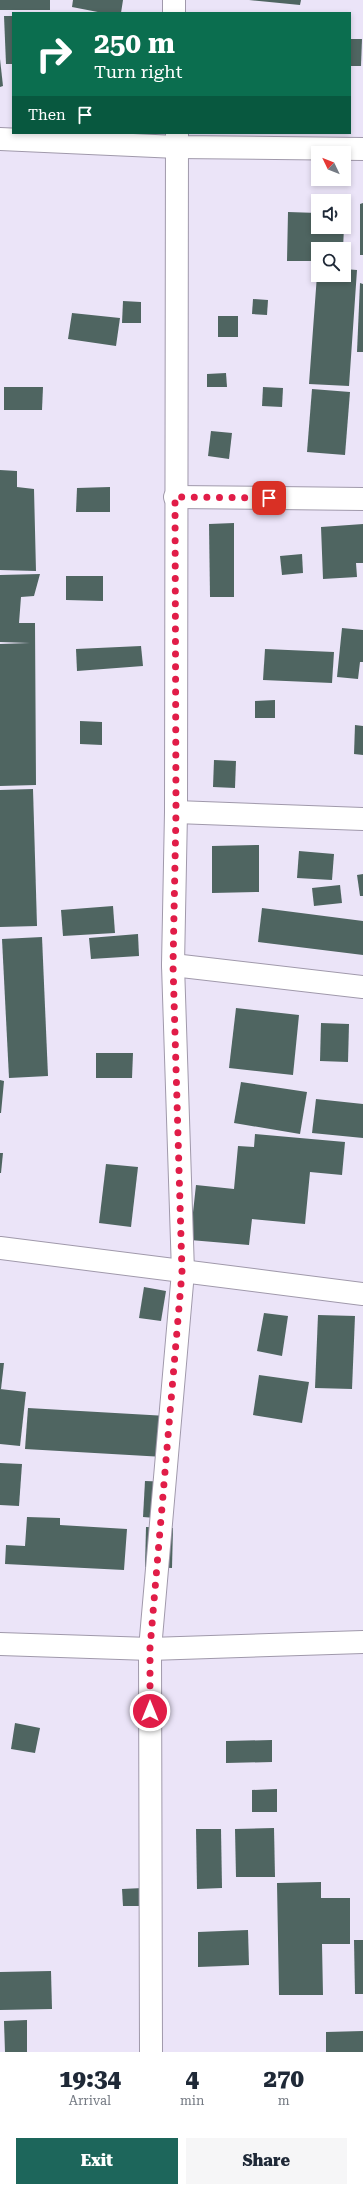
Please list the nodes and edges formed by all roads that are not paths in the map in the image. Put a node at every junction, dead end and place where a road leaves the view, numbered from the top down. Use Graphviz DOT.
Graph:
graph roads {
  1 [pos="174,0"];
  2 [pos="174,12"];
  3 [pos="0,139"];
  4 [pos="177,140"];
  5 [pos="363,149"];
  6 [pos="175,497"];
  7 [pos="363,499"];
  8 [pos="176,812"];
  9 [pos="363,819"];
  10 [pos="173,965"];
  11 [pos="363,987"];
  12 [pos="0,1248"];
  13 [pos="182,1272"];
  14 [pos="363,1294"];
  15 [pos="363,1642"];
  16 [pos="0,1644"];
  17 [pos="150,1648"];
  18 [pos="151,2052"];
  1 -- 2 [label="street"];
  3 -- 4 [label="street"];
  4 -- 5 [label="street"];
  4 -- 6 [label="street"];
  6 -- 7 [label="street"];
  6 -- 8 [label="street"];
  8 -- 9 [label="street"];
  8 -- 10 [label="street"];
  10 -- 11 [label="street"];
  10 -- 13 [label="street"];
  12 -- 13 [label="street"];
  13 -- 14 [label="street"];
  13 -- 17 [label="street"];
  15 -- 17 [label="street"];
  16 -- 17 [label="street"];
  17 -- 18 [label="street"];
}
